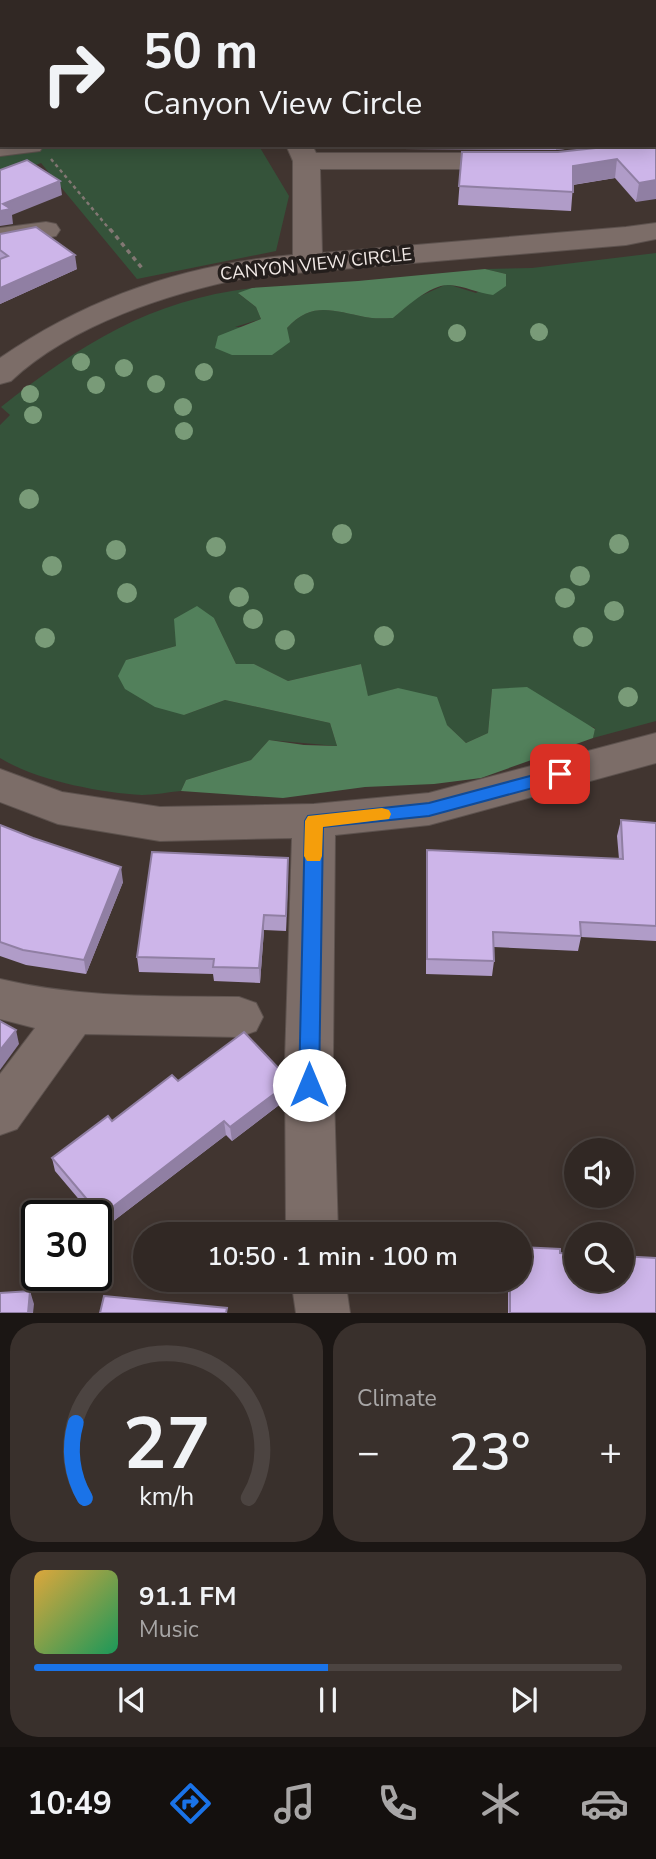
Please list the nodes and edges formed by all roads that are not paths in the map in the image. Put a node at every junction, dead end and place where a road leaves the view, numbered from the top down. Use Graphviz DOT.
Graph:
graph roads {
  1 [pos="372,0"];
  2 [pos="396,0"];
  3 [pos="0,148"];
  4 [pos="39,150"];
  5 [pos="303,153"];
  6 [pos="544,161"];
  7 [pos="46,230"];
  8 [pos="656,231"];
  9 [pos="0,237"];
  10 [pos="308,263"];
  11 [pos="0,374"];
  12 [pos="656,748"];
  13 [pos="0,785"];
  14 [pos="314,821"];
  15 [pos="0,999"];
  16 [pos="72,1015"];
  17 [pos="239,1017"];
  18 [pos="0,1113"];
  19 [pos="312,1222"];
  20 [pos="320,1292"];
  21 [pos="323,1313"];
  1 -- 2 [label="lane"];
  3 -- 4 [label="street"];
  5 -- 6 [label="street"];
  5 -- 10 [label="street"];
  7 -- 9 [label="street"];
  8 -- 10 [label="street, CANYON VIEW CIRCLE"];
  10 -- 11 [label="street, CANYON VIEW CIRCLE"];
  12 -- 14 [label="street"];
  13 -- 14 [label="street"];
  14 -- 19 [label="street"];
  15 -- 16 [label="street"];
  16 -- 17 [label="street"];
  16 -- 18 [label="street"];
  20 -- 21 [label="street"];
}
